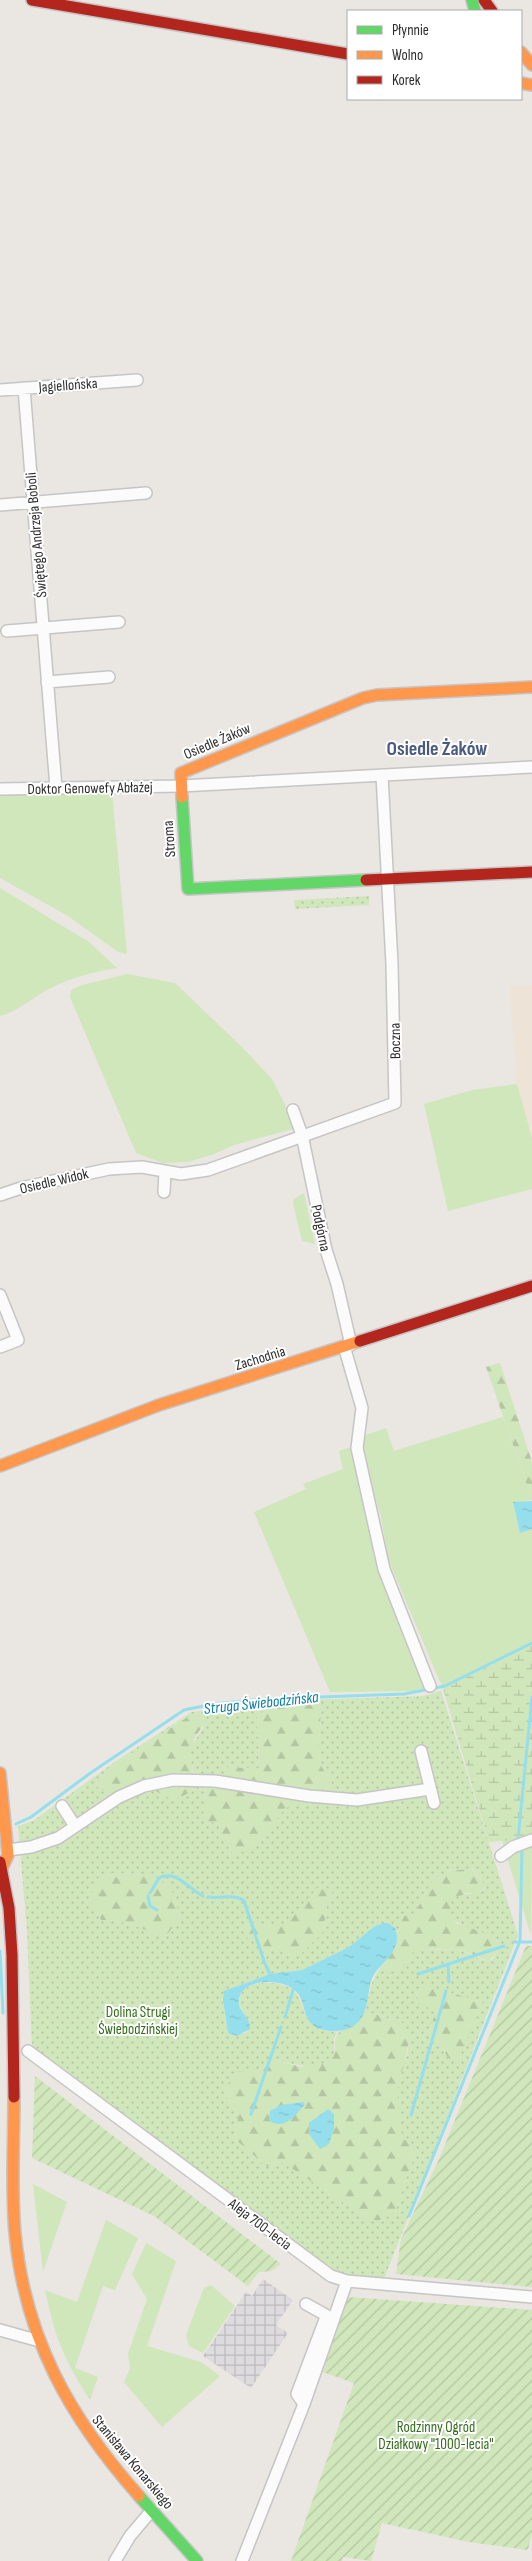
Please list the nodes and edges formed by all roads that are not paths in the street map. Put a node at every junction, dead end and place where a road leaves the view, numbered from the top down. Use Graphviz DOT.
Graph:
graph roads {
  1 [pos="32,0"];
  2 [pos="522,53"];
  3 [pos="347,54"];
  4 [pos="532,65"];
  5 [pos="137,380"];
  6 [pos="24,388"];
  7 [pos="0,390"];
  8 [pos="146,493"];
  9 [pos="33,502"];
  10 [pos="0,505"];
  11 [pos="119,622"];
  12 [pos="43,628"];
  13 [pos="7,631"];
  14 [pos="108,677"];
  15 [pos="48,682"];
  16 [pos="532,687"];
  17 [pos="532,767"];
  18 [pos="382,775"];
  19 [pos="181,786"];
  20 [pos="56,788"];
  21 [pos="0,789"];
  22 [pos="532,872"];
  23 [pos="388,879"];
  24 [pos="293,1110"];
  25 [pos="302,1135"];
  26 [pos="165,1172"];
  27 [pos="164,1192"];
  28 [pos="0,1195"];
  29 [pos="532,1286"];
  30 [pos="0,1295"];
  31 [pos="347,1346"];
  32 [pos="0,1347"];
  33 [pos="0,1466"];
  34 [pos="430,1686"];
  35 [pos="421,1751"];
  36 [pos="0,1773"];
  37 [pos="430,1789"];
  38 [pos="434,1803"];
  39 [pos="62,1806"];
  40 [pos="75,1826"];
  41 [pos="532,1840"];
  42 [pos="8,1850"];
  43 [pos="501,1856"];
  44 [pos="1,1865"];
  45 [pos="28,2051"];
  46 [pos="347,2281"];
  47 [pos="532,2297"];
  48 [pos="306,2304"];
  49 [pos="332,2317"];
  50 [pos="0,2330"];
  51 [pos="36,2340"];
  52 [pos="152,2510"];
  53 [pos="167,2526"];
  54 [pos="115,2561"];
  55 [pos="197,2561"];
  56 [pos="206,2561"];
  57 [pos="242,2561"];
  1 -- 3 [label="street"];
  2 -- 4 [label="street"];
  5 -- 6 [label="street, Jagiellońska"];
  6 -- 7 [label="street, Jagiellońska"];
  6 -- 9 [label="street, Świętego Andrzeja Boboli"];
  8 -- 9 [label="street"];
  9 -- 10 [label="street"];
  9 -- 12 [label="street, Świętego Andrzeja Boboli"];
  11 -- 12 [label="street"];
  12 -- 13 [label="street"];
  12 -- 15 [label="street, Świętego Andrzeja Boboli"];
  14 -- 15 [label="street"];
  15 -- 20 [label="street, Świętego Andrzeja Boboli"];
  16 -- 19 [label="street, Osiedle Żaków"];
  17 -- 18 [label="street, Osiedle Żaków"];
  18 -- 19 [label="street, Osiedle Żaków"];
  18 -- 23 [label="street"];
  19 -- 20 [label="street, Doktor Genowefy Abłażej"];
  19 -- 23 [label="street, Stroma"];
  20 -- 21 [label="street, Doktor Genowefy Abłażej"];
  22 -- 23 [label="street"];
  23 -- 25 [label="street, Boczna"];
  24 -- 25 [label="street, Podgórna"];
  25 -- 26 [label="street, Osiedle Widok"];
  25 -- 31 [label="street, Podgórna"];
  26 -- 27 [label="street"];
  26 -- 28 [label="street, Osiedle Widok"];
  29 -- 31 [label="street, Zachodnia"];
  30 -- 32 [label="street"];
  31 -- 33 [label="street, Zachodnia"];
  31 -- 34 [label="street, Podgórna"];
  35 -- 37 [label="street"];
  36 -- 42 [label="street, Stanisława Konarskiego"];
  37 -- 38 [label="street"];
  37 -- 40 [label="street"];
  39 -- 40 [label="street"];
  40 -- 42 [label="street"];
  41 -- 43 [label="street"];
  42 -- 44 [label="street, Stanisława Konarskiego"];
  44 -- 51 [label="street, Stanisława Konarskiego"];
  45 -- 46 [label="street, Aleja 700-lecia"];
  46 -- 47 [label="street, Aleja 700-lecia"];
  46 -- 49 [label="street"];
  48 -- 49 [label="street"];
  49 -- 57 [label="street"];
  50 -- 51 [label="street"];
  51 -- 52 [label="street, Stanisława Konarskiego"];
  52 -- 53 [label="street, Stanisława Konarskiego"];
  52 -- 54 [label="street"];
  53 -- 55 [label="street, Stanisława Konarskiego"];
  53 -- 56 [label="street, Stanisława Konarskiego"];
}
